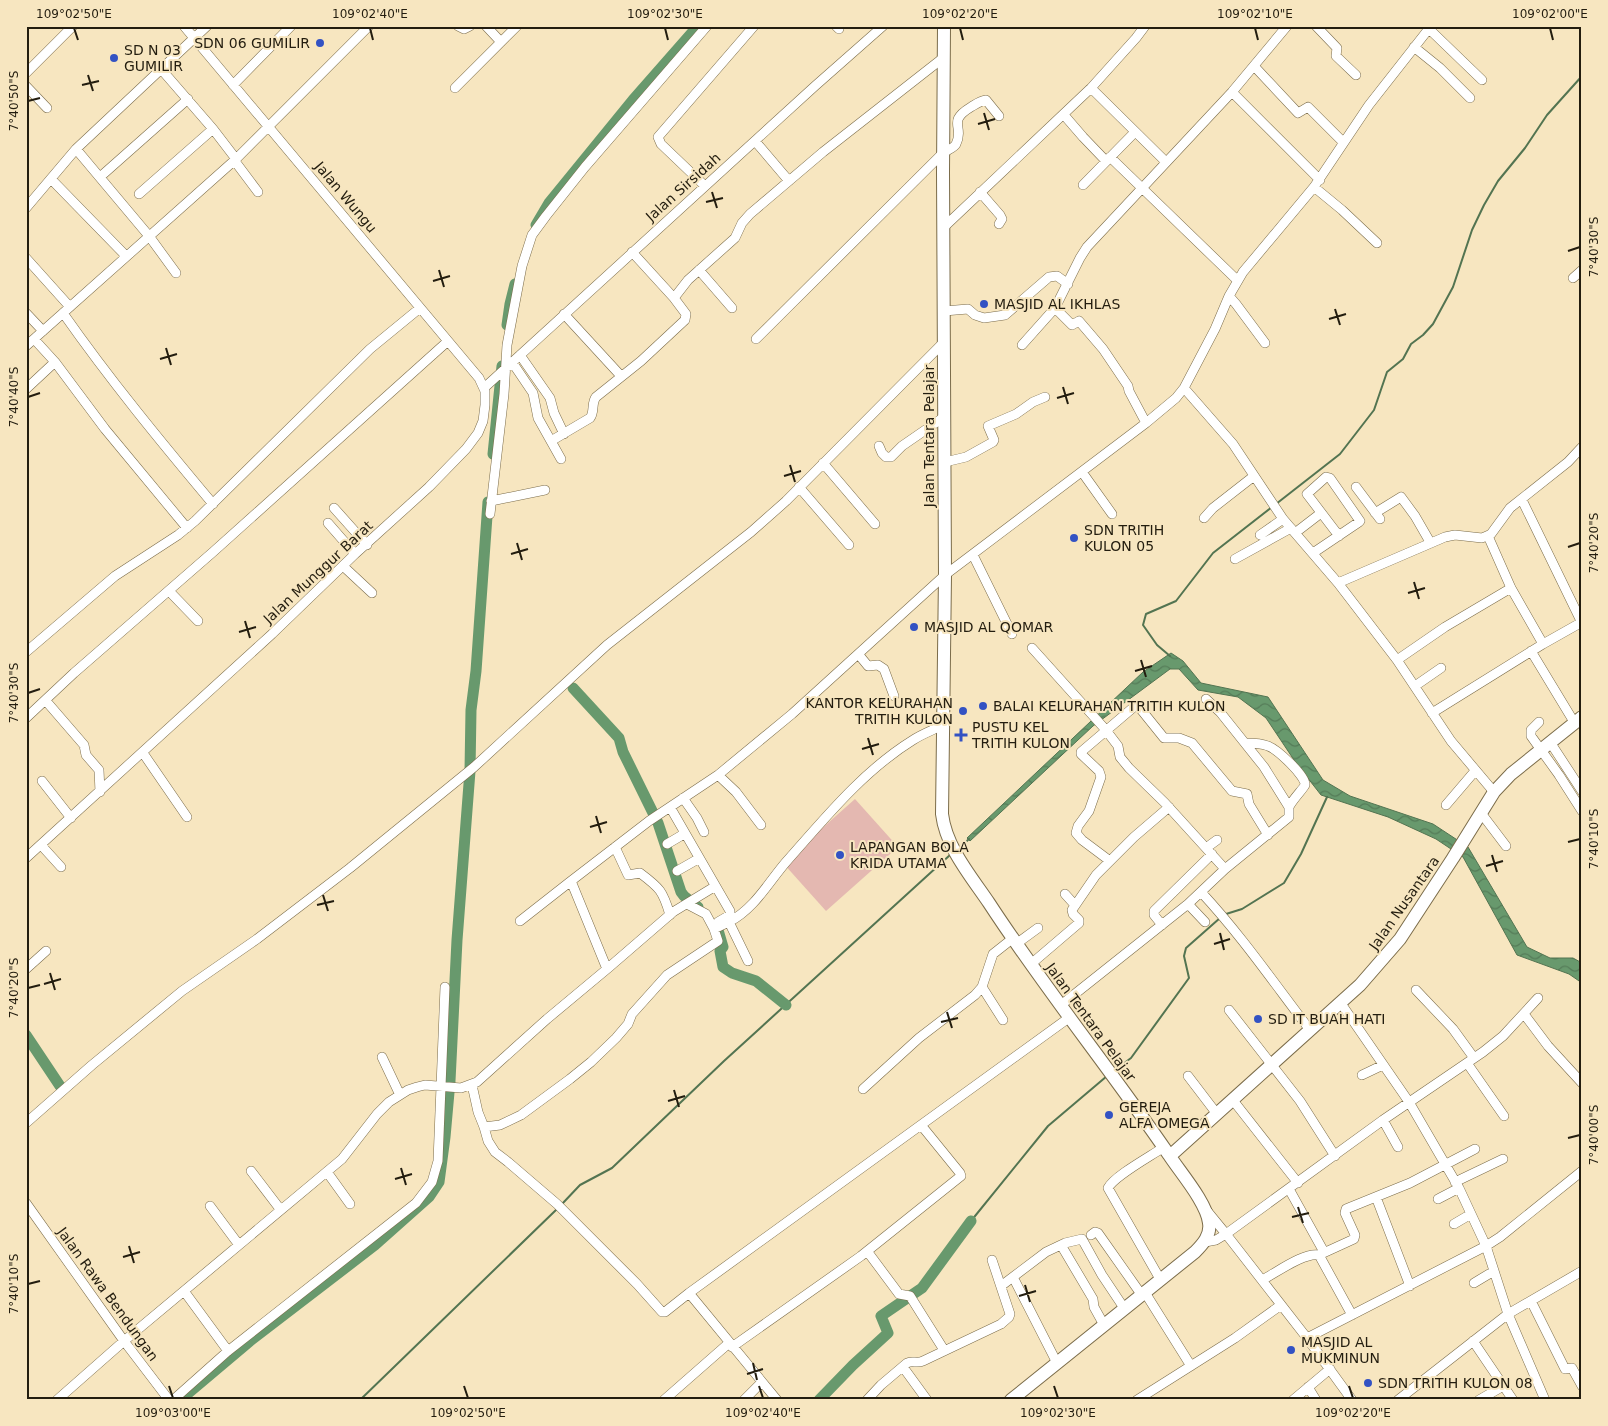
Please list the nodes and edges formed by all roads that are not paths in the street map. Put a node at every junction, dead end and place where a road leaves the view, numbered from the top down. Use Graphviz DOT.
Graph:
graph roads {
  1 [pos="73,26"];
  2 [pos="184,26"];
  3 [pos="207,26"];
  4 [pos="291,26"];
  5 [pos="369,26"];
  6 [pos="458,26"];
  7 [pos="470,26"];
  8 [pos="486,26"];
  9 [pos="517,26"];
  10 [pos="707,26"];
  11 [pos="754,26"];
  12 [pos="883,26"];
  13 [pos="944,26"];
  14 [pos="1144,26"];
  15 [pos="1287,26"];
  16 [pos="1316,26"];
  17 [pos="1429,27"];
  18 [pos="194,38"];
  19 [pos="501,42"];
  20 [pos="1414,47"];
  21 [pos="943,58"];
  22 [pos="1254,66"];
  23 [pos="162,69"];
  24 [pos="26,73"];
  25 [pos="1356,75"];
  26 [pos="1482,80"];
  27 [pos="233,85"];
  28 [pos="26,86"];
  29 [pos="455,88"];
  30 [pos="1091,88"];
  31 [pos="1232,92"];
  32 [pos="1470,98"];
  33 [pos="188,99"];
  34 [pos="47,108"];
  35 [pos="1064,115"];
  36 [pos="999,116"];
  37 [pos="269,126"];
  38 [pos="214,129"];
  39 [pos="1135,132"];
  40 [pos="755,141"];
  41 [pos="1343,142"];
  42 [pos="76,150"];
  43 [pos="943,153"];
  44 [pos="1108,159"];
  45 [pos="235,160"];
  46 [pos="1166,162"];
  47 [pos="100,177"];
  48 [pos="51,180"];
  49 [pos="789,180"];
  50 [pos="1317,183"];
  51 [pos="1083,184"];
  52 [pos="705,186"];
  53 [pos="1142,187"];
  54 [pos="258,192"];
  55 [pos="980,192"];
  56 [pos="139,194"];
  57 [pos="26,208"];
  58 [pos="999,224"];
  59 [pos="943,228"];
  60 [pos="149,236"];
  61 [pos="1377,244"];
  62 [pos="632,252"];
  63 [pos="126,256"];
  64 [pos="26,258"];
  65 [pos="699,270"];
  66 [pos="1582,270"];
  67 [pos="176,273"];
  68 [pos="1573,278"];
  69 [pos="1237,280"];
  70 [pos="1068,284"];
  71 [pos="1229,296"];
  72 [pos="674,298"];
  73 [pos="420,308"];
  74 [pos="732,308"];
  75 [pos="1055,308"];
  76 [pos="66,310"];
  77 [pos="944,311"];
  78 [pos="26,313"];
  79 [pos="564,314"];
  80 [pos="43,331"];
  81 [pos="34,339"];
  82 [pos="756,339"];
  83 [pos="448,341"];
  84 [pos="944,342"];
  85 [pos="1265,344"];
  86 [pos="1022,345"];
  87 [pos="26,346"];
  88 [pos="520,355"];
  89 [pos="55,362"];
  90 [pos="507,367"];
  91 [pos="621,376"];
  92 [pos="27,386"];
  93 [pos="484,388"];
  94 [pos="1184,388"];
  95 [pos="1045,397"];
  96 [pos="944,417"];
  97 [pos="1146,423"];
  98 [pos="564,434"];
  99 [pos="551,441"];
  100 [pos="879,446"];
  101 [pos="1582,447"];
  102 [pos="561,459"];
  103 [pos="945,462"];
  104 [pos="823,463"];
  105 [pos="1082,472"];
  106 [pos="1254,476"];
  107 [pos="1356,487"];
  108 [pos="799,488"];
  109 [pos="544,490"];
  110 [pos="1522,500"];
  111 [pos="492,502"];
  112 [pos="213,504"];
  113 [pos="334,508"];
  114 [pos="1321,513"];
  115 [pos="1376,513"];
  116 [pos="490,514"];
  117 [pos="1112,514"];
  118 [pos="1357,517"];
  119 [pos="1204,518"];
  120 [pos="1284,519"];
  121 [pos="328,523"];
  122 [pos="875,524"];
  123 [pos="187,528"];
  124 [pos="1293,531"];
  125 [pos="1260,535"];
  126 [pos="1339,536"];
  127 [pos="1488,536"];
  128 [pos="1430,542"];
  129 [pos="367,545"];
  130 [pos="849,545"];
  131 [pos="1313,553"];
  132 [pos="355,554"];
  133 [pos="973,554"];
  134 [pos="1235,559"];
  135 [pos="344,566"];
  136 [pos="945,575"];
  137 [pos="1338,583"];
  138 [pos="1511,588"];
  139 [pos="169,591"];
  140 [pos="372,594"];
  141 [pos="198,621"];
  142 [pos="1582,622"];
  143 [pos="1012,634"];
  144 [pos="1543,644"];
  145 [pos="1032,648"];
  146 [pos="1531,651"];
  147 [pos="26,652"];
  148 [pos="859,655"];
  149 [pos="1397,660"];
  150 [pos="1441,668"];
  151 [pos="1415,686"];
  152 [pos="894,696"];
  153 [pos="1206,699"];
  154 [pos="46,701"];
  155 [pos="1432,713"];
  156 [pos="26,718"];
  157 [pos="1578,720"];
  158 [pos="1540,722"];
  159 [pos="944,725"];
  160 [pos="1106,730"];
  161 [pos="1244,743"];
  162 [pos="1546,746"];
  163 [pos="143,753"];
  164 [pos="1475,771"];
  165 [pos="718,775"];
  166 [pos="42,781"];
  167 [pos="1582,791"];
  168 [pos="100,792"];
  169 [pos="1494,792"];
  170 [pos="683,798"];
  171 [pos="1446,805"];
  172 [pos="670,807"];
  173 [pos="1169,807"];
  174 [pos="1289,808"];
  175 [pos="1582,811"];
  176 [pos="1481,813"];
  177 [pos="187,817"];
  178 [pos="71,818"];
  179 [pos="761,825"];
  180 [pos="704,832"];
  181 [pos="684,834"];
  182 [pos="1268,835"];
  183 [pos="1217,840"];
  184 [pos="667,844"];
  185 [pos="41,845"];
  186 [pos="1506,846"];
  187 [pos="615,847"];
  188 [pos="1209,851"];
  189 [pos="26,858"];
  190 [pos="698,859"];
  191 [pos="1110,861"];
  192 [pos="61,866"];
  193 [pos="1226,869"];
  194 [pos="677,870"];
  195 [pos="571,881"];
  196 [pos="714,886"];
  197 [pos="1200,892"];
  198 [pos="1065,894"];
  199 [pos="690,902"];
  200 [pos="1074,904"];
  201 [pos="1188,904"];
  202 [pos="670,915"];
  203 [pos="520,921"];
  204 [pos="729,922"];
  205 [pos="1205,922"];
  206 [pos="1162,925"];
  207 [pos="716,926"];
  208 [pos="1038,928"];
  209 [pos="1014,942"];
  210 [pos="46,951"];
  211 [pos="748,961"];
  212 [pos="1031,964"];
  213 [pos="26,969"];
  214 [pos="607,969"];
  215 [pos="445,987"];
  216 [pos="982,987"];
  217 [pos="1416,990"];
  218 [pos="1538,998"];
  219 [pos="1340,1002"];
  220 [pos="1061,1005"];
  221 [pos="1229,1010"];
  222 [pos="1524,1014"];
  223 [pos="1070,1017"];
  224 [pos="1002,1020"];
  225 [pos="1310,1030"];
  226 [pos="382,1057"];
  227 [pos="1470,1060"];
  228 [pos="1272,1064"];
  229 [pos="1383,1064"];
  230 [pos="1362,1075"];
  231 [pos="1188,1076"];
  232 [pos="1582,1083"];
  233 [pos="472,1085"];
  234 [pos="442,1087"];
  235 [pos="863,1089"];
  236 [pos="400,1095"];
  237 [pos="1232,1100"];
  238 [pos="1409,1102"];
  239 [pos="1217,1114"];
  240 [pos="1504,1116"];
  241 [pos="1383,1120"];
  242 [pos="26,1123"];
  243 [pos="921,1125"];
  244 [pos="484,1127"];
  245 [pos="1398,1147"];
  246 [pos="1475,1149"];
  247 [pos="1167,1152"];
  248 [pos="1335,1156"];
  249 [pos="1503,1159"];
  250 [pos="1446,1165"];
  251 [pos="251,1171"];
  252 [pos="1582,1171"];
  253 [pos="327,1172"];
  254 [pos="1298,1183"];
  255 [pos="1457,1185"];
  256 [pos="1289,1189"];
  257 [pos="1376,1197"];
  258 [pos="1438,1199"];
  259 [pos="26,1203"];
  260 [pos="350,1204"];
  261 [pos="210,1206"];
  262 [pos="280,1209"];
  263 [pos="1206,1210"];
  264 [pos="1471,1214"];
  265 [pos="1454,1224"];
  266 [pos="1226,1234"];
  267 [pos="1091,1235"];
  268 [pos="1205,1242"];
  269 [pos="239,1245"];
  270 [pos="1061,1245"];
  271 [pos="1486,1246"];
  272 [pos="867,1251"];
  273 [pos="1321,1254"];
  274 [pos="992,1260"];
  275 [pos="1582,1270"];
  276 [pos="1494,1271"];
  277 [pos="1013,1277"];
  278 [pos="1160,1279"];
  279 [pos="1262,1280"];
  280 [pos="1474,1283"];
  281 [pos="1001,1286"];
  282 [pos="1410,1286"];
  283 [pos="184,1291"];
  284 [pos="689,1293"];
  285 [pos="1143,1293"];
  286 [pos="1531,1301"];
  287 [pos="1281,1305"];
  288 [pos="1124,1308"];
  289 [pos="1508,1314"];
  290 [pos="1352,1316"];
  291 [pos="1104,1325"];
  292 [pos="1307,1338"];
  293 [pos="124,1341"];
  294 [pos="1473,1341"];
  295 [pos="731,1345"];
  296 [pos="944,1350"];
  297 [pos="228,1351"];
  298 [pos="1057,1363"];
  299 [pos="903,1366"];
  300 [pos="1191,1366"];
  301 [pos="1330,1368"];
  302 [pos="762,1382"];
  303 [pos="1505,1386"];
  304 [pos="1582,1386"];
  305 [pos="1308,1387"];
  306 [pos="1143,1398"];
  307 [pos="57,1400"];
  308 [pos="171,1400"];
  309 [pos="664,1400"];
  310 [pos="744,1400"];
  311 [pos="776,1400"];
  312 [pos="868,1400"];
  313 [pos="927,1400"];
  314 [pos="1011,1400"];
  315 [pos="1293,1400"];
  316 [pos="1316,1400"];
  317 [pos="1352,1400"];
  318 [pos="1398,1400"];
  319 [pos="1479,1400"];
  320 [pos="1514,1400"];
  321 [pos="1545,1400"];
  1 -- 24 [label="street"];
  2 -- 18 [label="street, Jalan Wungu"];
  3 -- 18 [label="street"];
  4 -- 27 [label="street"];
  5 -- 37 [label="street"];
  6 -- 7 [label="street"];
  8 -- 19 [label="street"];
  9 -- 19 [label="street"];
  10 -- 90 [label="street"];
  11 -- 52 [label="street"];
  12 -- 40 [label="street, Jalan Sirsidah"];
  13 -- 21 [label="highway, Jalan Tentara Pelajar"];
  14 -- 30 [label="street"];
  15 -- 22 [label="street"];
  16 -- 25 [label="street"];
  17 -- 20 [label="street"];
  17 -- 26 [label="street"];
  18 -- 23 [label="street"];
  18 -- 27 [label="street, Jalan Wungu"];
  19 -- 29 [label="street"];
  20 -- 32 [label="street"];
  20 -- 41 [label="street"];
  21 -- 43 [label="highway, Jalan Tentara Pelajar"];
  21 -- 49 [label="street"];
  22 -- 31 [label="street"];
  22 -- 41 [label="street"];
  23 -- 33 [label="street"];
  23 -- 42 [label="street"];
  27 -- 37 [label="street, Jalan Wungu"];
  28 -- 34 [label="street"];
  30 -- 35 [label="street"];
  30 -- 39 [label="street"];
  31 -- 46 [label="street"];
  31 -- 50 [label="street"];
  33 -- 38 [label="street"];
  33 -- 47 [label="street"];
  35 -- 44 [label="street"];
  35 -- 55 [label="street"];
  36 -- 43 [label="street"];
  37 -- 45 [label="street"];
  37 -- 73 [label="street, Jalan Wungu"];
  38 -- 45 [label="street"];
  38 -- 56 [label="street"];
  39 -- 44 [label="street"];
  39 -- 46 [label="street"];
  40 -- 49 [label="street"];
  40 -- 52 [label="street, Jalan Sirsidah"];
  41 -- 50 [label="street"];
  42 -- 47 [label="street"];
  42 -- 48 [label="street"];
  43 -- 59 [label="highway, Jalan Tentara Pelajar"];
  43 -- 82 [label="street"];
  44 -- 51 [label="street"];
  44 -- 53 [label="street"];
  45 -- 54 [label="street"];
  45 -- 60 [label="street"];
  46 -- 53 [label="street"];
  47 -- 60 [label="street"];
  48 -- 57 [label="street"];
  48 -- 63 [label="street"];
  49 -- 65 [label="street"];
  50 -- 61 [label="street"];
  50 -- 69 [label="street"];
  52 -- 62 [label="street, Jalan Sirsidah"];
  53 -- 69 [label="street"];
  53 -- 70 [label="street"];
  55 -- 58 [label="street"];
  55 -- 59 [label="street"];
  59 -- 77 [label="highway, Jalan Tentara Pelajar"];
  60 -- 63 [label="street"];
  60 -- 67 [label="street"];
  62 -- 72 [label="street"];
  62 -- 79 [label="street, Jalan Sirsidah"];
  63 -- 76 [label="street"];
  64 -- 76 [label="street"];
  65 -- 72 [label="street"];
  65 -- 74 [label="street"];
  66 -- 68 [label="street"];
  69 -- 71 [label="street"];
  70 -- 75 [label="street"];
  70 -- 77 [label="street"];
  71 -- 85 [label="street"];
  71 -- 94 [label="street"];
  72 -- 91 [label="street"];
  73 -- 83 [label="street, Jalan Wungu"];
  73 -- 112 [label="street"];
  75 -- 86 [label="street"];
  75 -- 97 [label="street"];
  76 -- 80 [label="street"];
  76 -- 112 [label="street"];
  77 -- 84 [label="highway, Jalan Tentara Pelajar"];
  78 -- 80 [label="street"];
  79 -- 88 [label="street, Jalan Sirsidah"];
  79 -- 91 [label="street"];
  80 -- 81 [label="street"];
  81 -- 87 [label="street"];
  81 -- 89 [label="street"];
  83 -- 93 [label="street, Jalan Wungu"];
  83 -- 139 [label="street"];
  84 -- 96 [label="highway, Jalan Tentara Pelajar"];
  84 -- 104 [label="street"];
  88 -- 90 [label="street, Jalan Sirsidah"];
  88 -- 98 [label="street"];
  89 -- 92 [label="street"];
  89 -- 123 [label="street"];
  90 -- 93 [label="street, Jalan Sirsidah"];
  90 -- 99 [label="street"];
  90 -- 111 [label="street"];
  91 -- 98 [label="street"];
  93 -- 129 [label="street, Jalan Munggur Barat"];
  94 -- 97 [label="street"];
  94 -- 106 [label="street"];
  95 -- 103 [label="street"];
  96 -- 100 [label="street"];
  96 -- 103 [label="highway, Jalan Tentara Pelajar"];
  97 -- 105 [label="street"];
  98 -- 99 [label="street"];
  99 -- 102 [label="street"];
  101 -- 110 [label="street"];
  103 -- 136 [label="highway, Jalan Tentara Pelajar"];
  104 -- 108 [label="street"];
  104 -- 122 [label="street"];
  105 -- 117 [label="street"];
  105 -- 133 [label="street"];
  106 -- 119 [label="street"];
  106 -- 120 [label="street"];
  107 -- 115 [label="street"];
  108 -- 130 [label="street"];
  108 -- 242 [label="street"];
  109 -- 111 [label="street"];
  110 -- 127 [label="street"];
  110 -- 142 [label="street"];
  111 -- 116 [label="street"];
  112 -- 123 [label="street"];
  113 -- 129 [label="street"];
  114 -- 118 [label="street"];
  114 -- 124 [label="street"];
  114 -- 126 [label="street"];
  115 -- 118 [label="street"];
  115 -- 128 [label="street"];
  118 -- 126 [label="street"];
  120 -- 124 [label="street"];
  120 -- 125 [label="street"];
  121 -- 132 [label="street"];
  123 -- 147 [label="street"];
  124 -- 131 [label="street"];
  124 -- 134 [label="street"];
  126 -- 131 [label="street"];
  127 -- 128 [label="street"];
  127 -- 138 [label="street"];
  128 -- 137 [label="street"];
  129 -- 132 [label="street, Jalan Munggur Barat"];
  131 -- 137 [label="street"];
  132 -- 135 [label="street, Jalan Munggur Barat"];
  133 -- 136 [label="street"];
  133 -- 143 [label="street"];
  135 -- 140 [label="street"];
  135 -- 163 [label="street, Jalan Munggur Barat"];
  136 -- 148 [label="street"];
  136 -- 159 [label="highway, Jalan Tentara Pelajar"];
  137 -- 149 [label="street"];
  138 -- 144 [label="street"];
  138 -- 149 [label="street"];
  139 -- 141 [label="street"];
  139 -- 154 [label="street"];
  142 -- 144 [label="street"];
  144 -- 146 [label="street"];
  145 -- 160 [label="street"];
  146 -- 155 [label="street"];
  146 -- 157 [label="street"];
  148 -- 152 [label="street"];
  148 -- 165 [label="street"];
  149 -- 151 [label="street"];
  150 -- 151 [label="street"];
  151 -- 155 [label="street"];
  153 -- 161 [label="street"];
  154 -- 156 [label="street"];
  154 -- 168 [label="street"];
  155 -- 164 [label="street"];
  157 -- 162 [label="highway, Jalan Nusantara"];
  158 -- 162 [label="street"];
  159 -- 204 [label="street"];
  159 -- 209 [label="highway, Jalan Tentara Pelajar"];
  160 -- 173 [label="street"];
  160 -- 182 [label="street"];
  160 -- 191 [label="street"];
  161 -- 174 [label="street"];
  161 -- 174 [label="street"];
  162 -- 167 [label="street"];
  162 -- 169 [label="highway, Jalan Nusantara"];
  162 -- 175 [label="street"];
  163 -- 168 [label="street, Jalan Munggur Barat"];
  163 -- 177 [label="street"];
  164 -- 169 [label="street"];
  164 -- 171 [label="street"];
  165 -- 170 [label="street"];
  165 -- 179 [label="street"];
  166 -- 178 [label="street"];
  168 -- 178 [label="street, Jalan Munggur Barat"];
  169 -- 176 [label="highway, Jalan Nusantara"];
  170 -- 172 [label="street"];
  170 -- 180 [label="street"];
  172 -- 181 [label="street"];
  172 -- 187 [label="street"];
  173 -- 188 [label="street"];
  173 -- 191 [label="street"];
  174 -- 182 [label="street"];
  176 -- 186 [label="street"];
  176 -- 219 [label="highway, Jalan Nusantara"];
  178 -- 185 [label="street, Jalan Munggur Barat"];
  181 -- 184 [label="street"];
  181 -- 190 [label="street"];
  182 -- 193 [label="street"];
  183 -- 188 [label="street"];
  185 -- 189 [label="street, Jalan Munggur Barat"];
  185 -- 192 [label="street"];
  187 -- 195 [label="street"];
  187 -- 202 [label="street"];
  188 -- 193 [label="street"];
  188 -- 206 [label="street"];
  190 -- 194 [label="street"];
  190 -- 196 [label="street"];
  191 -- 200 [label="street"];
  193 -- 197 [label="street"];
  195 -- 203 [label="street"];
  195 -- 214 [label="street"];
  196 -- 199 [label="street"];
  196 -- 207 [label="street"];
  197 -- 201 [label="street"];
  197 -- 225 [label="street"];
  198 -- 200 [label="street"];
  199 -- 202 [label="street"];
  199 -- 207 [label="street"];
  200 -- 212 [label="street"];
  201 -- 205 [label="street"];
  201 -- 206 [label="street"];
  202 -- 214 [label="street"];
  204 -- 207 [label="street"];
  204 -- 211 [label="street"];
  206 -- 220 [label="street"];
  207 -- 244 [label="street"];
  208 -- 209 [label="street"];
  209 -- 212 [label="highway, Jalan Tentara Pelajar"];
  209 -- 216 [label="street"];
  210 -- 213 [label="street"];
  212 -- 220 [label="highway, Jalan Tentara Pelajar"];
  214 -- 233 [label="street"];
  215 -- 234 [label="street"];
  216 -- 224 [label="street"];
  216 -- 235 [label="street"];
  217 -- 227 [label="street"];
  218 -- 222 [label="street"];
  219 -- 225 [label="highway, Jalan Nusantara"];
  219 -- 229 [label="street"];
  220 -- 223 [label="highway, Jalan Tentara Pelajar"];
  221 -- 228 [label="street"];
  222 -- 227 [label="street"];
  222 -- 232 [label="street"];
  223 -- 243 [label="street"];
  223 -- 247 [label="highway, Jalan Tentara Pelajar"];
  225 -- 228 [label="highway, Jalan Nusantara"];
  226 -- 236 [label="street"];
  227 -- 238 [label="street"];
  227 -- 240 [label="street"];
  228 -- 237 [label="highway, Jalan Nusantara"];
  228 -- 248 [label="street"];
  229 -- 230 [label="street"];
  229 -- 238 [label="street"];
  231 -- 239 [label="street"];
  233 -- 234 [label="street"];
  233 -- 244 [label="street"];
  234 -- 236 [label="street"];
  234 -- 297 [label="street"];
  236 -- 253 [label="street"];
  237 -- 239 [label="highway, Jalan Nusantara"];
  237 -- 254 [label="street"];
  238 -- 241 [label="street"];
  238 -- 250 [label="street"];
  239 -- 247 [label="highway, Jalan Nusantara"];
  241 -- 245 [label="street"];
  241 -- 248 [label="street"];
  243 -- 272 [label="street"];
  243 -- 284 [label="street"];
  244 -- 284 [label="street"];
  246 -- 250 [label="street"];
  247 -- 263 [label="highway, Jalan Tentara Pelajar"];
  247 -- 278 [label="street"];
  248 -- 254 [label="street"];
  249 -- 255 [label="street"];
  250 -- 255 [label="street"];
  250 -- 257 [label="street"];
  251 -- 262 [label="street"];
  252 -- 271 [label="street"];
  253 -- 260 [label="street"];
  253 -- 262 [label="street"];
  254 -- 256 [label="street"];
  255 -- 258 [label="street"];
  255 -- 264 [label="street"];
  256 -- 266 [label="street"];
  256 -- 273 [label="street"];
  257 -- 273 [label="street"];
  257 -- 282 [label="street"];
  259 -- 293 [label="street, Jalan Rawa Bendungan"];
  261 -- 269 [label="street"];
  262 -- 269 [label="street"];
  263 -- 266 [label="street"];
  263 -- 268 [label="highway"];
  264 -- 265 [label="street"];
  264 -- 271 [label="street"];
  266 -- 268 [label="street"];
  266 -- 279 [label="street"];
  267 -- 285 [label="street"];
  268 -- 278 [label="highway"];
  269 -- 283 [label="street"];
  270 -- 277 [label="street"];
  270 -- 288 [label="street"];
  270 -- 291 [label="street"];
  271 -- 276 [label="street"];
  271 -- 282 [label="street"];
  272 -- 295 [label="street"];
  272 -- 296 [label="street"];
  273 -- 279 [label="street"];
  273 -- 290 [label="street"];
  274 -- 281 [label="street"];
  275 -- 286 [label="street"];
  276 -- 280 [label="street"];
  276 -- 289 [label="street"];
  277 -- 281 [label="street"];
  277 -- 298 [label="street"];
  278 -- 285 [label="highway"];
  279 -- 287 [label="street"];
  281 -- 296 [label="street"];
  282 -- 290 [label="street"];
  283 -- 293 [label="street"];
  283 -- 297 [label="street"];
  284 -- 295 [label="street"];
  285 -- 288 [label="highway"];
  285 -- 300 [label="street"];
  286 -- 289 [label="street"];
  286 -- 304 [label="street"];
  287 -- 292 [label="street"];
  287 -- 300 [label="street"];
  288 -- 291 [label="highway"];
  289 -- 294 [label="street"];
  289 -- 321 [label="street"];
  290 -- 292 [label="street"];
  291 -- 298 [label="highway"];
  292 -- 301 [label="street"];
  293 -- 307 [label="street"];
  293 -- 308 [label="street, Jalan Rawa Bendungan"];
  294 -- 303 [label="street"];
  294 -- 318 [label="street"];
  295 -- 302 [label="street"];
  295 -- 309 [label="street"];
  296 -- 299 [label="street"];
  297 -- 308 [label="street"];
  298 -- 314 [label="highway"];
  299 -- 312 [label="street"];
  299 -- 313 [label="street"];
  300 -- 306 [label="street"];
  301 -- 305 [label="street"];
  301 -- 317 [label="street"];
  302 -- 310 [label="street"];
  302 -- 311 [label="street"];
  303 -- 319 [label="street"];
  303 -- 320 [label="street"];
  305 -- 315 [label="street"];
  305 -- 316 [label="street"];
}
